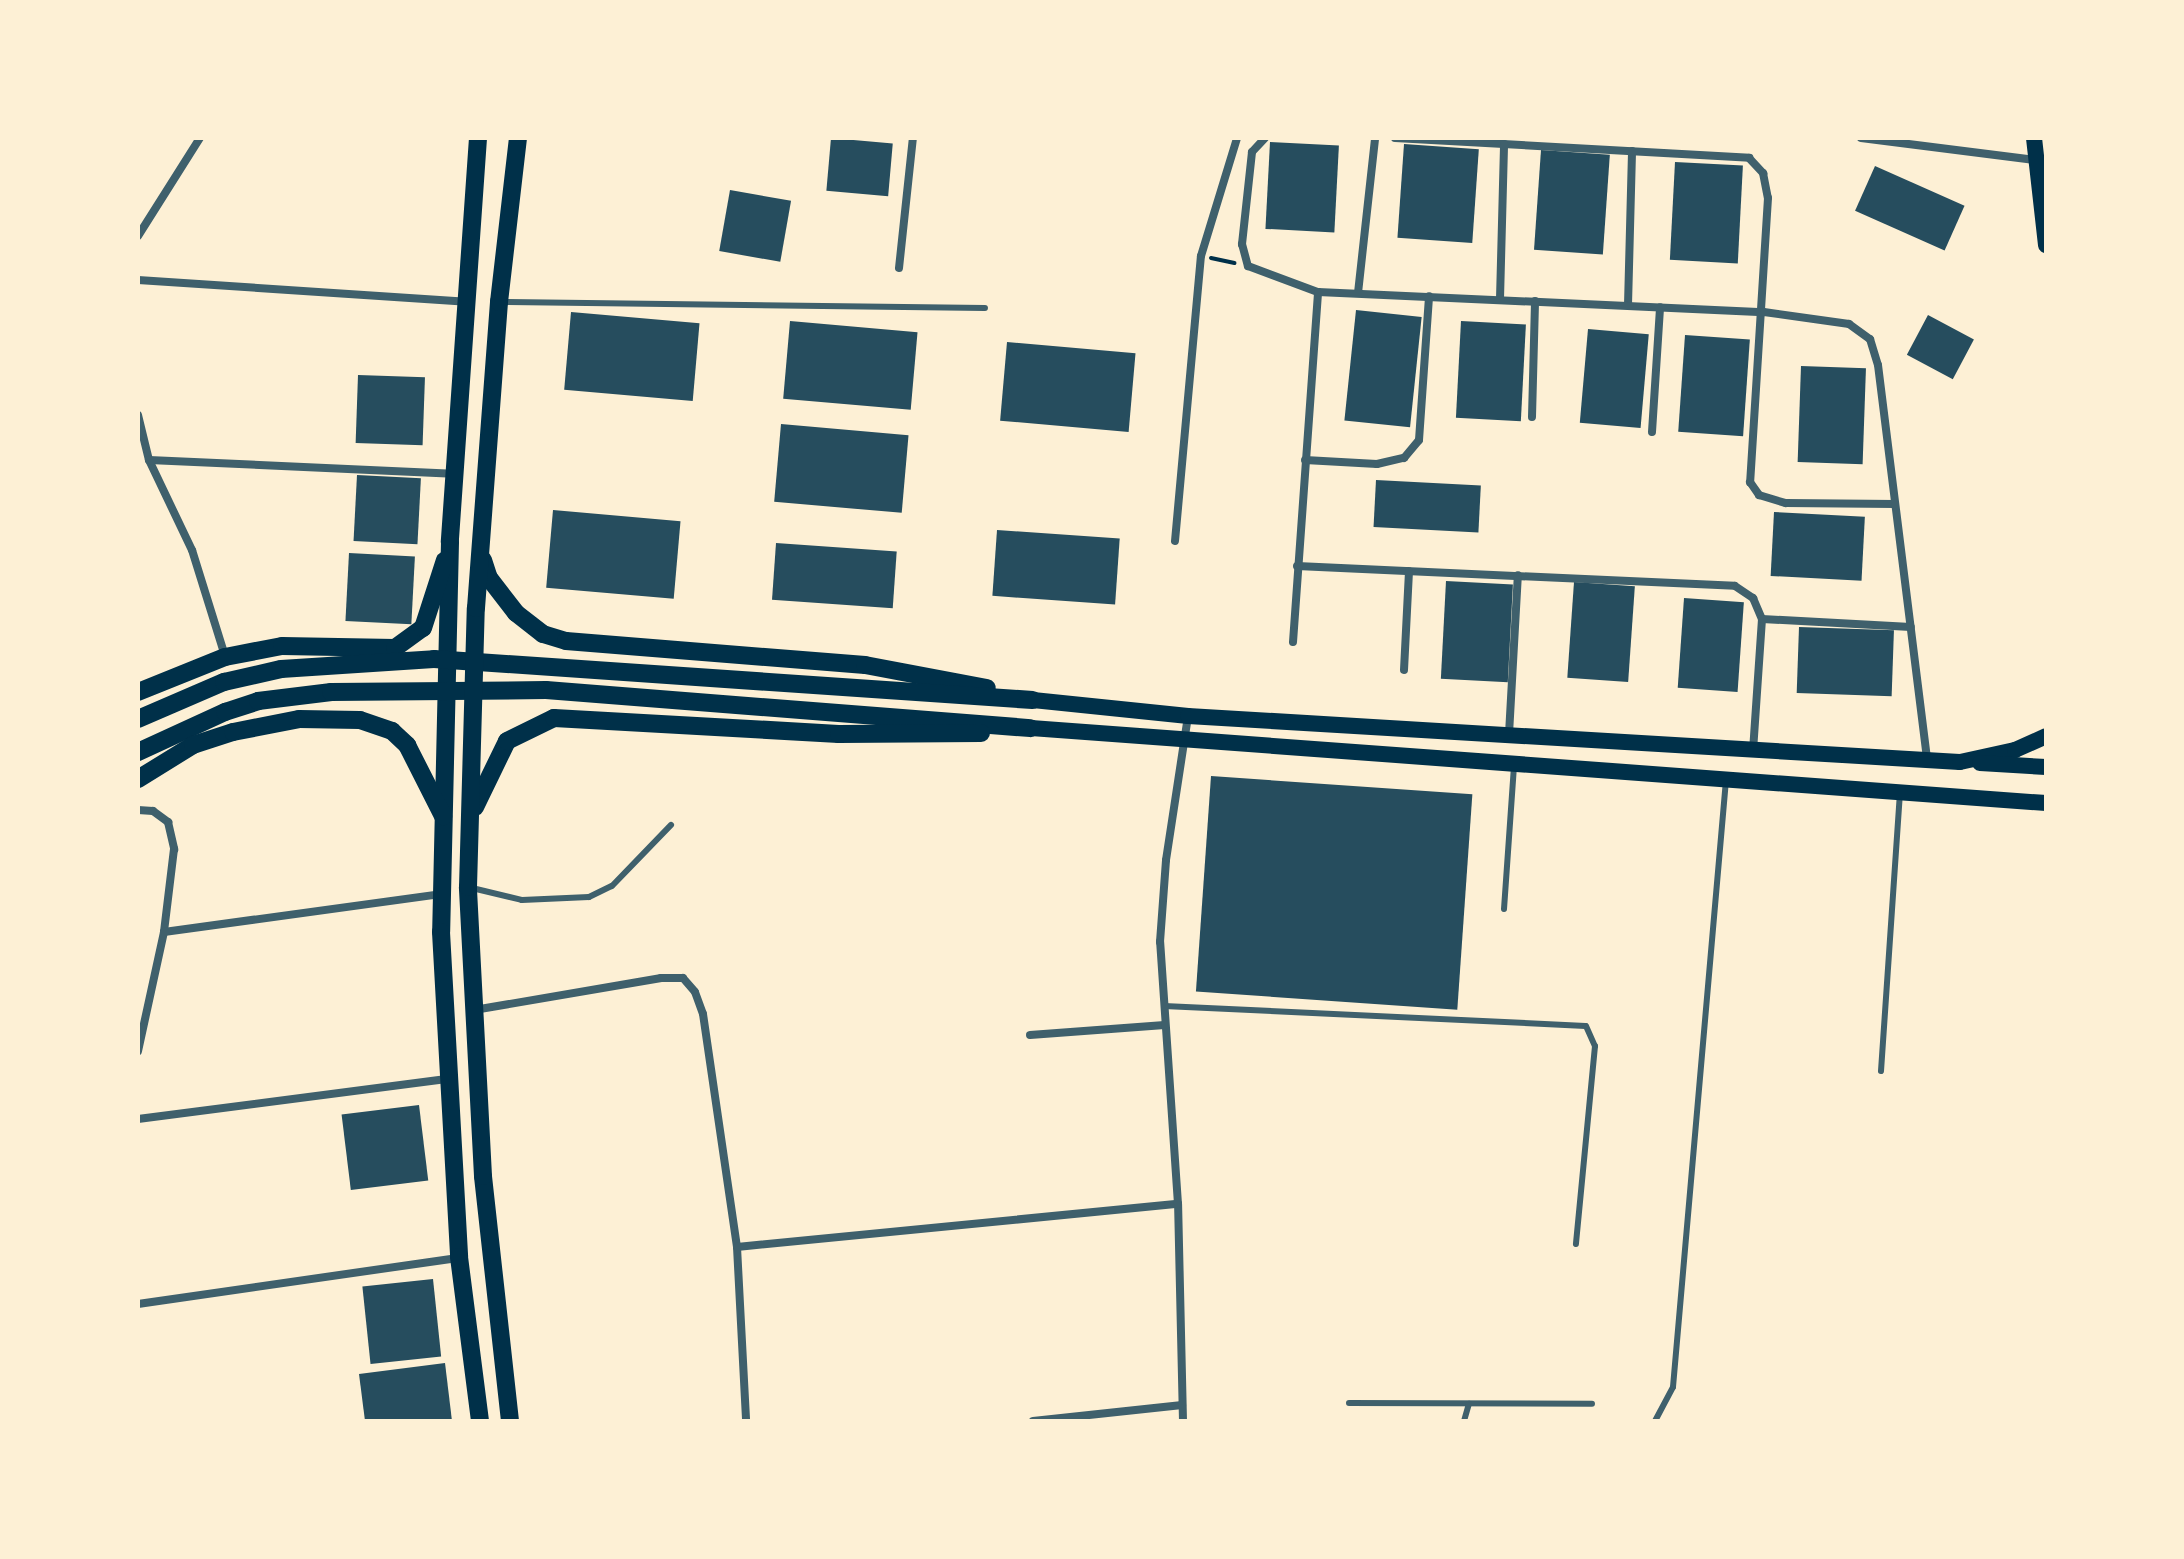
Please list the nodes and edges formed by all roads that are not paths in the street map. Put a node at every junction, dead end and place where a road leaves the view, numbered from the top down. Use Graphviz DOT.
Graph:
graph roads {
  1 [pos="200,138"];
  2 [pos="478,138"];
  3 [pos="518,138"];
  4 [pos="913,138"];
  5 [pos="1237,138"];
  6 [pos="1265,138"];
  7 [pos="1375,138"];
  8 [pos="1395,138"];
  9 [pos="1861,138"];
  10 [pos="2034,138"];
  11 [pos="1504,144"];
  12 [pos="1632,151"];
  13 [pos="2036,160"];
  14 [pos="138,236"];
  15 [pos="2046,245"];
  16 [pos="899,268"];
  17 [pos="138,280"];
  18 [pos="1318,292"];
  19 [pos="1358,293"];
  20 [pos="1429,296"];
  21 [pos="1500,299"];
  22 [pos="1535,301"];
  23 [pos="466,302"];
  24 [pos="499,302"];
  25 [pos="1628,305"];
  26 [pos="1660,307"];
  27 [pos="985,308"];
  28 [pos="1764,312"];
  29 [pos="138,415"];
  30 [pos="1532,417"];
  31 [pos="1652,432"];
  32 [pos="149,460"];
  33 [pos="1305,460"];
  34 [pos="454,474"];
  35 [pos="1895,504"];
  36 [pos="1175,541"];
  37 [pos="450,542"];
  38 [pos="481,552"];
  39 [pos="1297,566"];
  40 [pos="1409,571"];
  41 [pos="1518,575"];
  42 [pos="1762,619"];
  43 [pos="1911,627"];
  44 [pos="1293,642"];
  45 [pos="225,657"];
  46 [pos="1404,670"];
  47 [pos="138,692"];
  48 [pos="1033,700"];
  49 [pos="1188,716"];
  50 [pos="138,719"];
  51 [pos="1031,728"];
  52 [pos="1509,735"];
  53 [pos="2046,736"];
  54 [pos="1185,738"];
  55 [pos="1753,751"];
  56 [pos="138,752"];
  57 [pos="1927,760"];
  58 [pos="1960,762"];
  59 [pos="1514,763"];
  60 [pos="2046,767"];
  61 [pos="138,779"];
  62 [pos="1726,780"];
  63 [pos="1900,792"];
  64 [pos="2046,803"];
  65 [pos="138,810"];
  66 [pos="444,817"];
  67 [pos="470,821"];
  68 [pos="671,825"];
  69 [pos="468,887"];
  70 [pos="441,894"];
  71 [pos="1504,909"];
  72 [pos="164,932"];
  73 [pos="1164,1006"];
  74 [pos="471,1010"];
  75 [pos="1165,1025"];
  76 [pos="1030,1035"];
  77 [pos="138,1051"];
  78 [pos="1881,1071"];
  79 [pos="448,1079"];
  80 [pos="138,1119"];
  81 [pos="1178,1204"];
  82 [pos="1576,1244"];
  83 [pos="737,1247"];
  84 [pos="459,1257"];
  85 [pos="138,1304"];
  86 [pos="1349,1403"];
  87 [pos="1469,1404"];
  88 [pos="1592,1404"];
  89 [pos="1182,1405"];
  90 [pos="480,1421"];
  91 [pos="510,1421"];
  92 [pos="746,1421"];
  93 [pos="1033,1421"];
  94 [pos="1183,1421"];
  95 [pos="1464,1421"];
  96 [pos="1655,1421"];
  1 -- 14 [label="street"];
  2 -- 23 [label="main road"];
  3 -- 24 [label="main road"];
  4 -- 16 [label="street"];
  5 -- 36 [label="street"];
  6 -- 18 [label="street"];
  7 -- 19 [label="street"];
  8 -- 11 [label="street"];
  9 -- 13 [label="street"];
  10 -- 13 [label="main road"];
  11 -- 12 [label="street"];
  11 -- 21 [label="street"];
  12 -- 25 [label="street"];
  12 -- 28 [label="street"];
  13 -- 15 [label="main road"];
  17 -- 23 [label="street"];
  18 -- 19 [label="street"];
  18 -- 33 [label="street"];
  19 -- 20 [label="street"];
  20 -- 21 [label="street"];
  20 -- 33 [label="street"];
  21 -- 22 [label="street"];
  22 -- 25 [label="street"];
  22 -- 30 [label="street"];
  23 -- 34 [label="main road"];
  24 -- 27 [label="lane"];
  24 -- 38 [label="main road"];
  25 -- 26 [label="street"];
  26 -- 28 [label="street"];
  26 -- 31 [label="street"];
  28 -- 35 [label="street"];
  28 -- 35 [label="street"];
  29 -- 32 [label="street"];
  32 -- 34 [label="street"];
  32 -- 45 [label="street"];
  33 -- 39 [label="street"];
  34 -- 37 [label="main road"];
  35 -- 43 [label="street"];
  37 -- 45 [label="main road"];
  37 -- 66 [label="main road"];
  38 -- 48 [label="main road"];
  38 -- 67 [label="main road"];
  39 -- 40 [label="street"];
  39 -- 44 [label="street"];
  40 -- 41 [label="street"];
  40 -- 46 [label="street"];
  41 -- 42 [label="street"];
  41 -- 52 [label="street"];
  42 -- 43 [label="street"];
  42 -- 55 [label="street"];
  43 -- 57 [label="street"];
  45 -- 47 [label="main road"];
  48 -- 49 [label="main road"];
  48 -- 50 [label="main road"];
  49 -- 52 [label="main road"];
  49 -- 54 [label="street"];
  51 -- 54 [label="main road"];
  51 -- 56 [label="main road"];
  51 -- 67 [label="main road"];
  52 -- 55 [label="main road"];
  53 -- 58 [label="main road"];
  54 -- 59 [label="main road"];
  54 -- 73 [label="street"];
  55 -- 57 [label="main road"];
  57 -- 58 [label="main road"];
  58 -- 60 [label="main road"];
  59 -- 62 [label="main road"];
  59 -- 71 [label="lane"];
  61 -- 66 [label="main road"];
  62 -- 63 [label="main road"];
  62 -- 96 [label="lane"];
  63 -- 64 [label="main road"];
  63 -- 78 [label="lane"];
  65 -- 72 [label="street"];
  66 -- 70 [label="main road"];
  67 -- 69 [label="main road"];
  68 -- 69 [label="lane"];
  69 -- 74 [label="main road"];
  70 -- 72 [label="street"];
  70 -- 79 [label="main road"];
  72 -- 77 [label="street"];
  73 -- 75 [label="street"];
  73 -- 82 [label="lane"];
  74 -- 83 [label="street"];
  74 -- 91 [label="main road"];
  75 -- 76 [label="street"];
  75 -- 81 [label="street"];
  79 -- 80 [label="street"];
  79 -- 84 [label="main road"];
  81 -- 83 [label="street"];
  81 -- 89 [label="street"];
  83 -- 92 [label="street"];
  84 -- 85 [label="street"];
  84 -- 90 [label="main road"];
  86 -- 87 [label="lane"];
  87 -- 88 [label="lane"];
  87 -- 95 [label="lane"];
  89 -- 93 [label="street"];
  89 -- 94 [label="street"];
}
